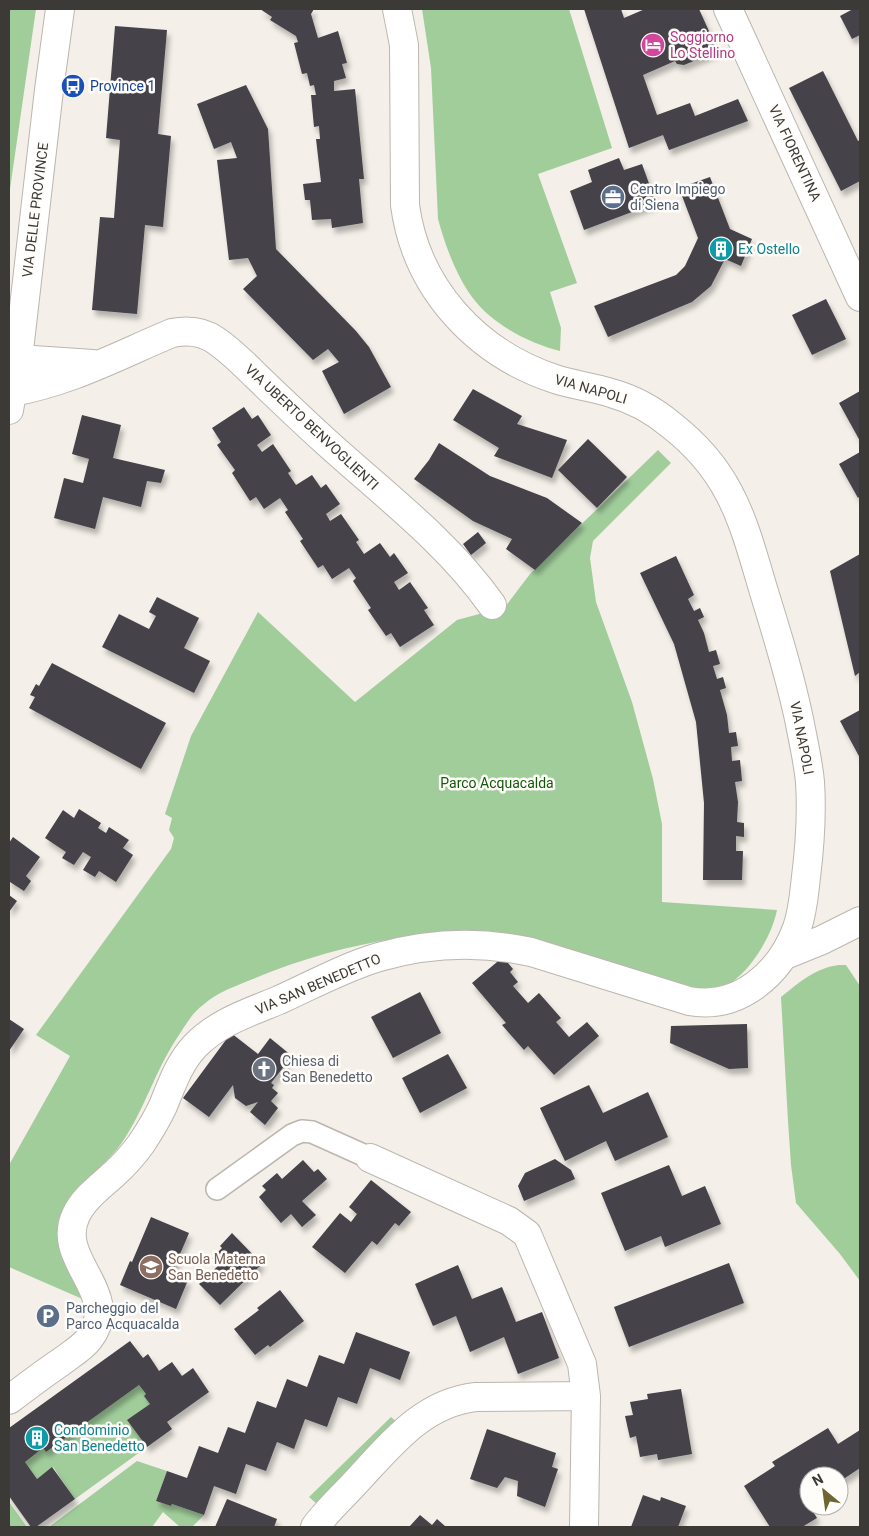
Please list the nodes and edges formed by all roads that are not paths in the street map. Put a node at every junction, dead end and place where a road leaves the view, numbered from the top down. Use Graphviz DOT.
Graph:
graph roads {
  1 [pos="60,9"];
  2 [pos="396,9"];
  3 [pos="728,9"];
  4 [pos="860,297"];
  5 [pos="18,359"];
  6 [pos="100,364"];
  7 [pos="11,401"];
  8 [pos="492,605"];
  9 [pos="860,921"];
  10 [pos="785,955"];
  11 [pos="370,1158"];
  12 [pos="217,1189"];
  13 [pos="586,1396"];
  14 [pos="9,1400"];
  15 [pos="315,1527"];
  16 [pos="584,1527"];
  1 -- 5 [label="street, VIA DELLE PROVINCE"];
  2 -- 10 [label="street, VIA NAPOLI"];
  3 -- 4 [label="street, VIA FIORENTINA"];
  5 -- 6 [label="street, VIA UBERTO BENVOGLIENTI"];
  5 -- 7 [label="street, VIA DELLE PROVINCE"];
  6 -- 7 [label="street, VIA UBERTO BENVOGLIENTI"];
  6 -- 8 [label="street, VIA UBERTO BENVOGLIENTI"];
  9 -- 10 [label="street, VIA SAN BENEDETTO"];
  10 -- 14 [label="street, VIA SAN BENEDETTO"];
  11 -- 12 [label="street"];
  11 -- 13 [label="street"];
  13 -- 15 [label="street"];
  13 -- 16 [label="street"];
}
